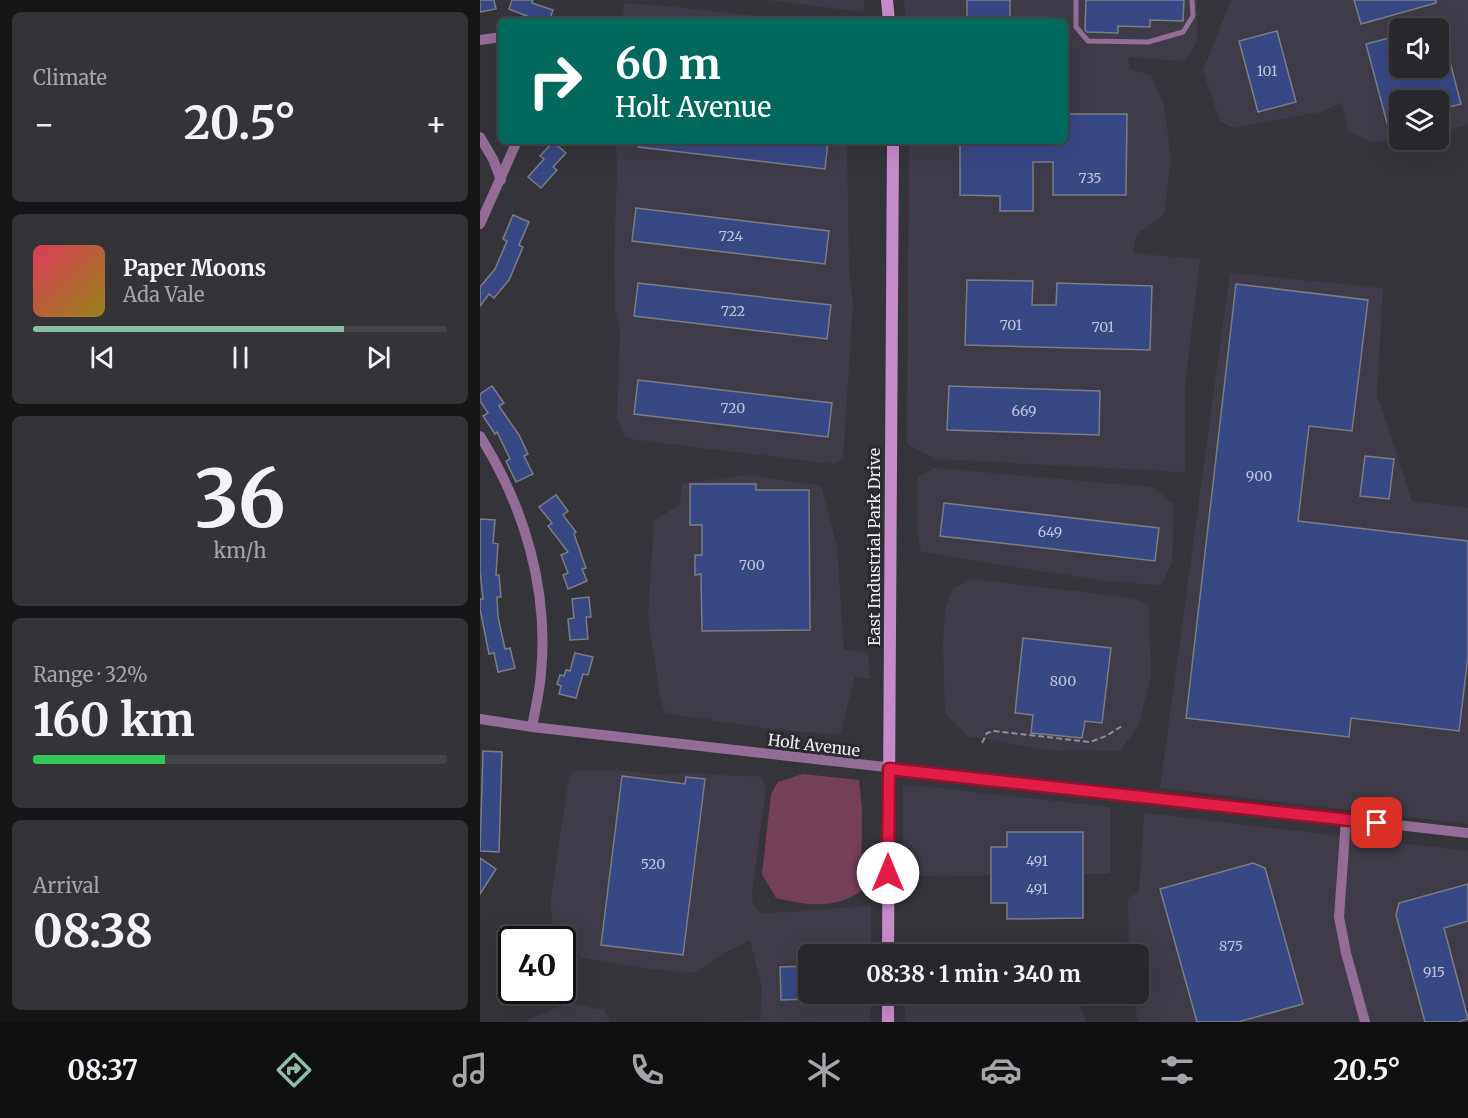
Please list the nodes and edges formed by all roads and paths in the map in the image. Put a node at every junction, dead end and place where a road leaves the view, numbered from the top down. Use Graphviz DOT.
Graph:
graph roads {
  1 [pos="887,0"];
  2 [pos="1076,0"];
  3 [pos="1192,0"];
  4 [pos="889,18"];
  5 [pos="498,37"];
  6 [pos="480,40"];
  7 [pos="480,137"];
  8 [pos="516,144"];
  9 [pos="893,144"];
  10 [pos="501,180"];
  11 [pos="480,224"];
  12 [pos="480,436"];
  13 [pos="480,719"];
  14 [pos="1122,726"];
  15 [pos="532,728"];
  16 [pos="982,742"];
  17 [pos="889,769"];
  18 [pos="1346,819"];
  19 [pos="1468,833"];
  20 [pos="888,944"];
  21 [pos="888,1004"];
  22 [pos="888,1022"];
  23 [pos="1365,1022"];
  1 -- 4 [label="street"];
  2 -- 3 [label="lane"];
  5 -- 6 [label="street"];
  7 -- 10 [label="street"];
  8 -- 10 [label="street"];
  9 -- 17 [label="street, East Industrial Park Drive"];
  10 -- 11 [label="street"];
  12 -- 15 [label="street"];
  13 -- 15 [label="street, Holt Avenue"];
  14 -- 16 [label="path"];
  15 -- 17 [label="street, Holt Avenue"];
  17 -- 18 [label="street, Holt Avenue"];
  17 -- 20 [label="street, East Industrial Park Drive"];
  18 -- 19 [label="street, Holt Avenue"];
  18 -- 23 [label="street"];
  21 -- 22 [label="street"];
}
